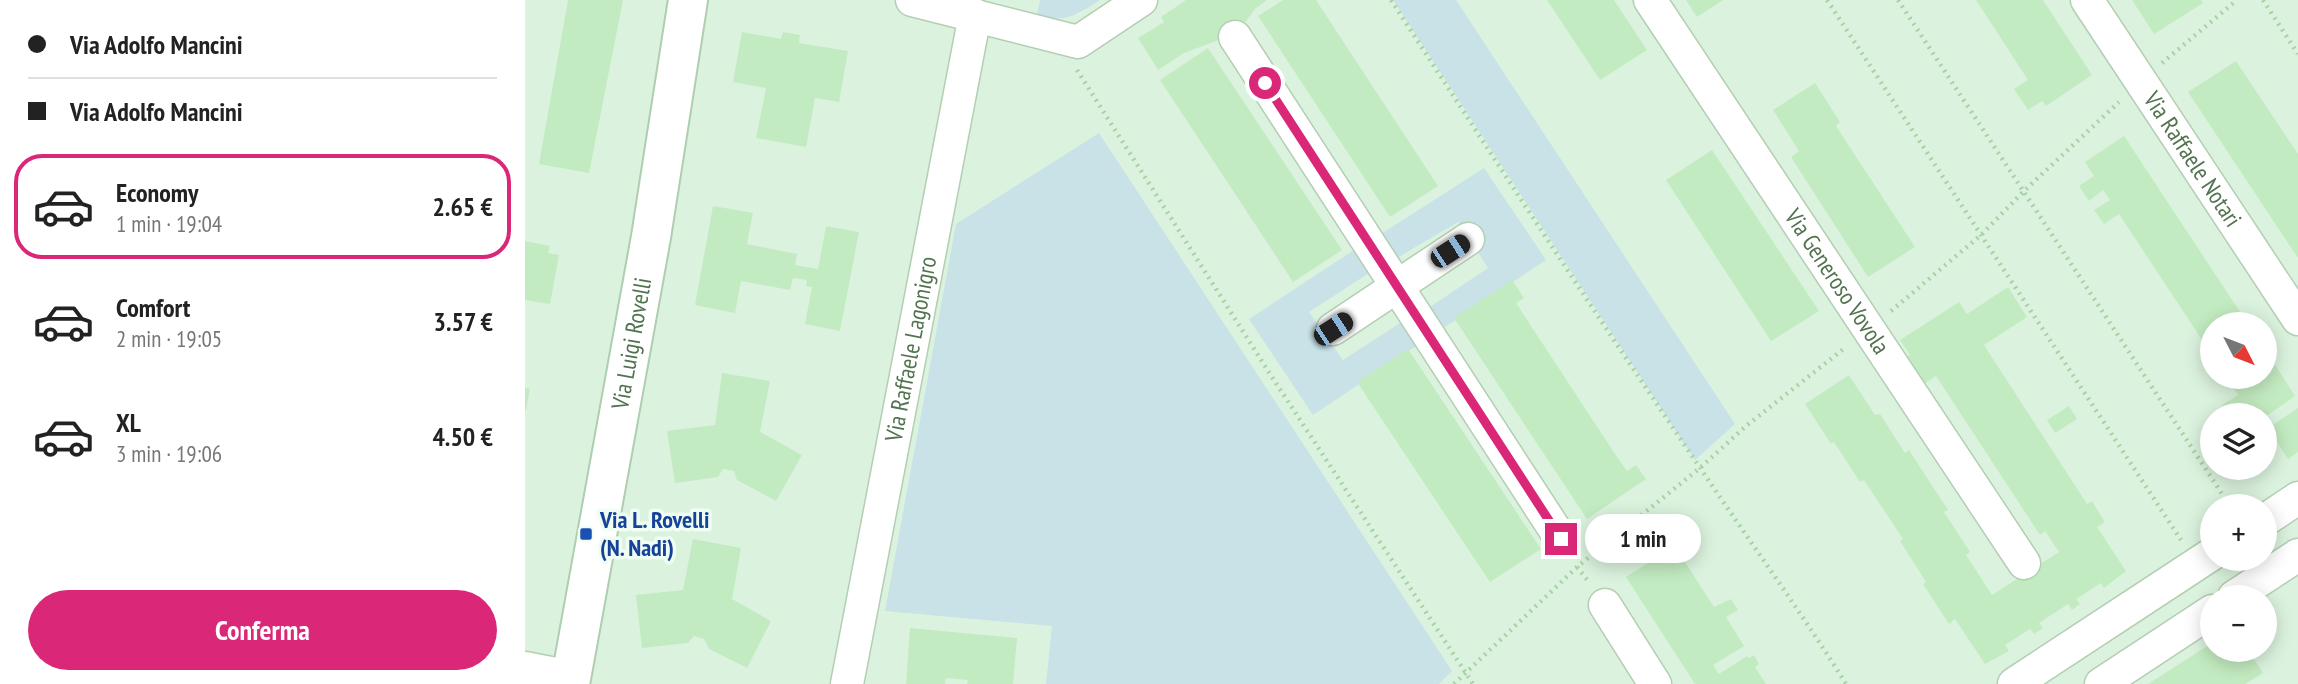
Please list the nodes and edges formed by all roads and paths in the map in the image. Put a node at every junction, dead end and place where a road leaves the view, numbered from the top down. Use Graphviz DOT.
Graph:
graph roads {
  1 [pos="688,0"];
  2 [pos="912,0"];
  3 [pos="1141,0"];
  4 [pos="1391,0"];
  5 [pos="1650,0"];
  6 [pos="1827,0"];
  7 [pos="1898,0"];
  8 [pos="2087,0"];
  9 [pos="2263,0"];
  10 [pos="975,15"];
  11 [pos="1057,36"];
  12 [pos="1235,37"];
  13 [pos="2298,54"];
  14 [pos="1468,239"];
  15 [pos="1396,287"];
  16 [pos="2298,320"];
  17 [pos="1333,329"];
  18 [pos="2222,494"];
  19 [pos="2298,498"];
  20 [pos="2277,512"];
  21 [pos="1561,539"];
  22 [pos="2200,552"];
  23 [pos="2298,555"];
  24 [pos="2200,562"];
  25 [pos="2024,563"];
  26 [pos="2252,585"];
  27 [pos="1605,605"];
  28 [pos="2200,619"];
  29 [pos="2077,643"];
  30 [pos="525,668"];
  31 [pos="571,681"];
  32 [pos="847,684"];
  33 [pos="1473,684"];
  34 [pos="1655,684"];
  35 [pos="1846,684"];
  36 [pos="2014,684"];
  37 [pos="2103,684"];
  1 -- 31 [label="street, Via Luigi Rovelli"];
  2 -- 10 [label="street"];
  3 -- 11 [label="street"];
  4 -- 35 [label="path"];
  5 -- 25 [label="street, Via Generoso Vovola"];
  6 -- 22 [label="path"];
  7 -- 18 [label="path"];
  8 -- 16 [label="street, Via Raffaele Notari"];
  9 -- 13 [label="path"];
  10 -- 11 [label="street"];
  10 -- 32 [label="street, Via Raffaele Lagonigro"];
  11 -- 33 [label="path"];
  12 -- 15 [label="street"];
  14 -- 15 [label="street"];
  15 -- 17 [label="street"];
  15 -- 21 [label="street"];
  19 -- 20 [label="street"];
  21 -- 27 [label="path"];
  23 -- 26 [label="street"];
  24 -- 29 [label="street"];
  27 -- 34 [label="street"];
  28 -- 37 [label="street"];
  29 -- 36 [label="street"];
  29 -- 37 [label="street"];
  30 -- 31 [label="street"];
}
